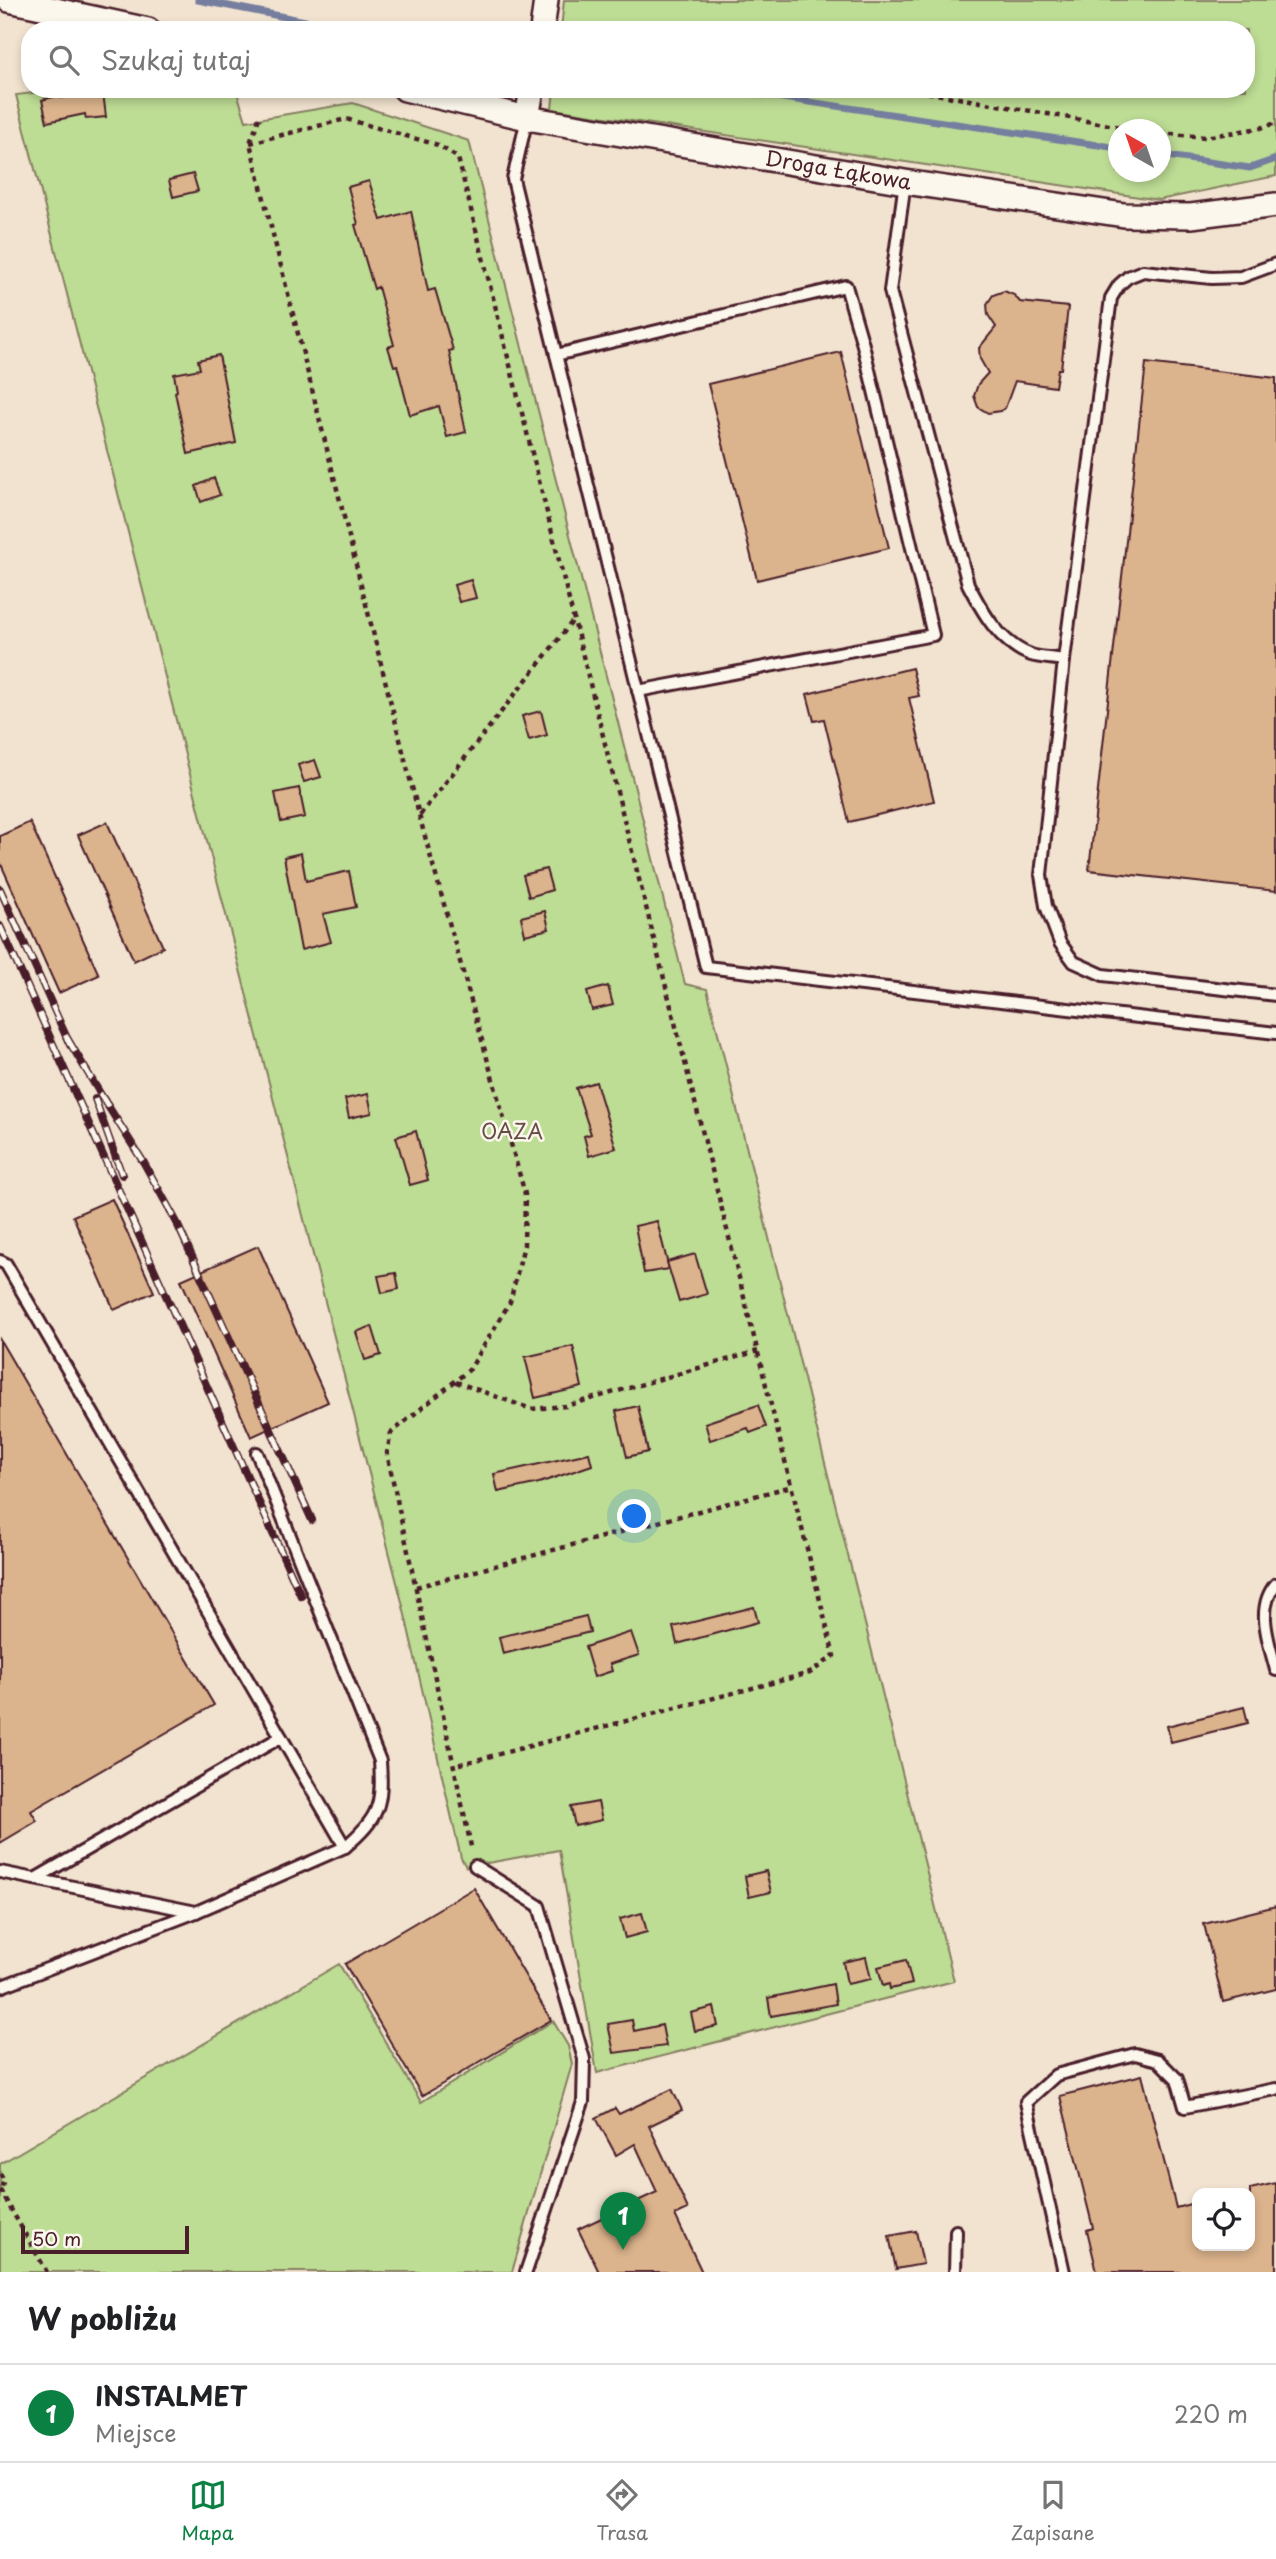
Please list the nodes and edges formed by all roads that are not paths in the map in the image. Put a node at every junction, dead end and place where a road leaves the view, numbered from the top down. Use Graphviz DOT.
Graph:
graph roads {
  1 [pos="9,0"];
  2 [pos="546,0"];
  3 [pos="106,21"];
  4 [pos="543,21"];
  5 [pos="443,98"];
  6 [pos="530,98"];
  7 [pos="527,118"];
  8 [pos="905,182"];
  9 [pos="1276,205"];
  10 [pos="1276,264"];
  11 [pos="556,355"];
  12 [pos="1064,660"];
  13 [pos="638,691"];
  14 [pos="1276,995"];
  15 [pos="1276,1033"];
  16 [pos="0,1261"];
  17 [pos="257,1452"];
  18 [pos="1276,1584"];
  19 [pos="1276,1670"];
  20 [pos="281,1737"];
  21 [pos="345,1847"];
  22 [pos="475,1866"];
  23 [pos="0,1872"];
  24 [pos="36,1879"];
  25 [pos="196,1912"];
  26 [pos="0,1987"];
  27 [pos="1276,2089"];
  28 [pos="956,2231"];
  29 [pos="526,2272"];
  30 [pos="955,2272"];
  31 [pos="1064,2272"];
  1 -- 3 [label="street"];
  2 -- 4 [label="street"];
  5 -- 7 [label="street, Droga Łąkowa"];
  6 -- 7 [label="street"];
  7 -- 8 [label="street, Droga Łąkowa"];
  7 -- 11 [label="lane"];
  8 -- 9 [label="street, Droga Łąkowa"];
  8 -- 12 [label="lane"];
  10 -- 12 [label="lane"];
  11 -- 13 [label="lane"];
  11 -- 13 [label="lane"];
  12 -- 14 [label="lane"];
  13 -- 15 [label="lane"];
  16 -- 20 [label="lane"];
  17 -- 21 [label="lane"];
  18 -- 19 [label="lane"];
  20 -- 21 [label="lane"];
  20 -- 24 [label="lane"];
  21 -- 25 [label="lane"];
  22 -- 29 [label="lane"];
  23 -- 24 [label="lane"];
  24 -- 25 [label="lane"];
  25 -- 26 [label="lane"];
  27 -- 31 [label="lane"];
  28 -- 30 [label="lane"];
}
